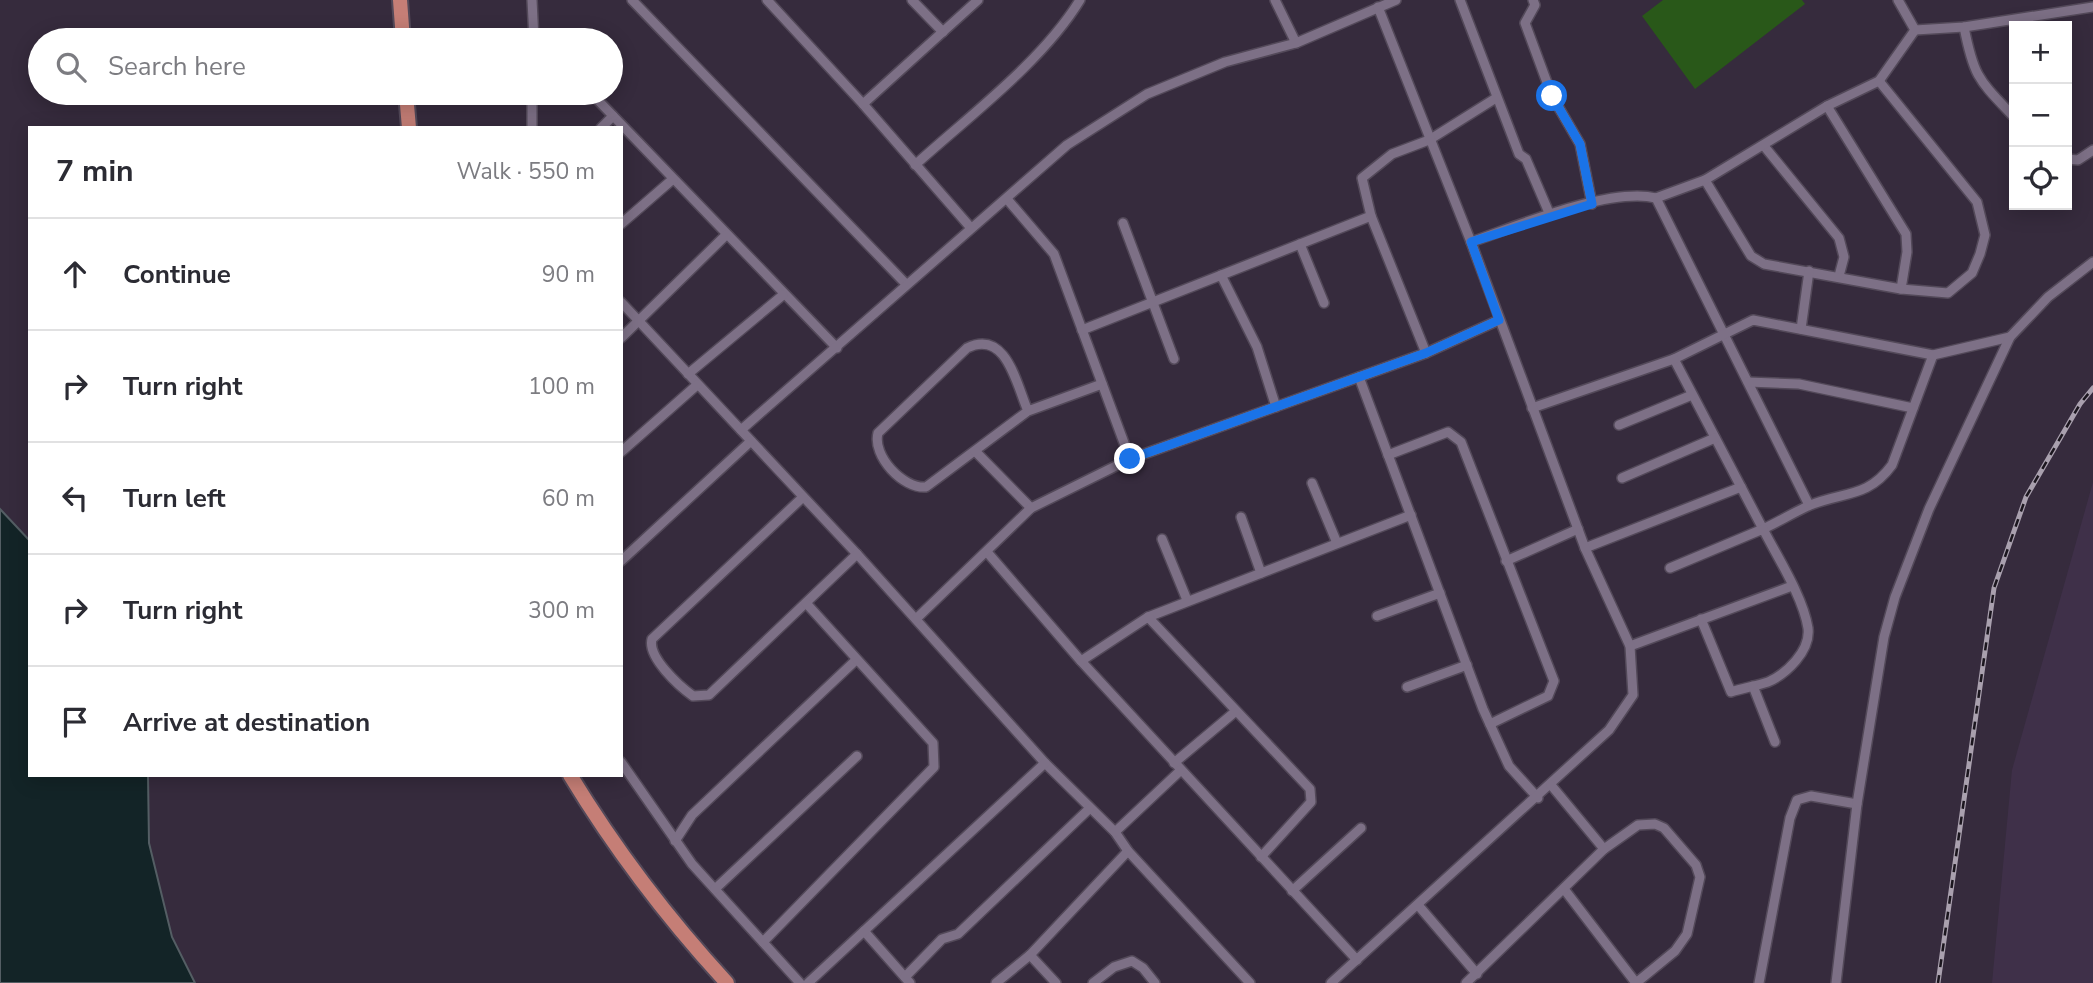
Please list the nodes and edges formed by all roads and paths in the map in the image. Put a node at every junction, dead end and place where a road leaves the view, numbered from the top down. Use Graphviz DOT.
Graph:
graph roads {
  1 [pos="400,0"];
  2 [pos="532,0"];
  3 [pos="632,0"];
  4 [pos="767,0"];
  5 [pos="912,0"];
  6 [pos="978,0"];
  7 [pos="1080,0"];
  8 [pos="1276,0"];
  9 [pos="1396,0"];
  10 [pos="1460,0"];
  11 [pos="1533,0"];
  12 [pos="1898,0"];
  13 [pos="1378,7"];
  14 [pos="2093,7"];
  15 [pos="1964,27"];
  16 [pos="402,28"];
  17 [pos="534,28"];
  18 [pos="1915,30"];
  19 [pos="943,32"];
  20 [pos="1296,43"];
  21 [pos="1879,81"];
  22 [pos="1496,98"];
  23 [pos="863,104"];
  24 [pos="407,105"];
  25 [pos="532,105"];
  26 [pos="602,105"];
  27 [pos="1827,106"];
  28 [pos="2009,112"];
  29 [pos="613,116"];
  30 [pos="409,126"];
  31 [pos="532,126"];
  32 [pos="603,126"];
  33 [pos="623,126"];
  34 [pos="623,126"];
  35 [pos="1429,140"];
  36 [pos="1764,146"];
  37 [pos="2093,150"];
  38 [pos="2072,159"];
  39 [pos="915,165"];
  40 [pos="673,179"];
  41 [pos="1705,180"];
  42 [pos="1656,198"];
  43 [pos="1007,199"];
  44 [pos="1592,204"];
  45 [pos="1550,215"];
  46 [pos="1371,216"];
  47 [pos="623,222"];
  48 [pos="1123,223"];
  49 [pos="971,228"];
  50 [pos="726,236"];
  51 [pos="1471,242"];
  52 [pos="1300,244"];
  53 [pos="2093,262"];
  54 [pos="1809,271"];
  55 [pos="1222,275"];
  56 [pos="1839,275"];
  57 [pos="906,284"];
  58 [pos="1901,289"];
  59 [pos="783,295"];
  60 [pos="1154,302"];
  61 [pos="1324,303"];
  62 [pos="623,304"];
  63 [pos="1499,320"];
  64 [pos="639,322"];
  65 [pos="1801,329"];
  66 [pos="1082,330"];
  67 [pos="1723,333"];
  68 [pos="623,336"];
  69 [pos="2010,337"];
  70 [pos="836,348"];
  71 [pos="1426,353"];
  72 [pos="1933,355"];
  73 [pos="1174,359"];
  74 [pos="1674,359"];
  75 [pos="688,374"];
  76 [pos="1359,377"];
  77 [pos="1748,382"];
  78 [pos="1102,384"];
  79 [pos="697,385"];
  80 [pos="1692,395"];
  81 [pos="1276,407"];
  82 [pos="1532,408"];
  83 [pos="1913,408"];
  84 [pos="1028,411"];
  85 [pos="1619,425"];
  86 [pos="741,430"];
  87 [pos="1715,438"];
  88 [pos="751,441"];
  89 [pos="623,450"];
  90 [pos="975,451"];
  91 [pos="1388,455"];
  92 [pos="1130,459"];
  93 [pos="1622,478"];
  94 [pos="1312,483"];
  95 [pos="1741,487"];
  96 [pos="803,497"];
  97 [pos="1810,505"];
  98 [pos="1031,508"];
  99 [pos="1411,515"];
  100 [pos="1241,517"];
  101 [pos="1578,529"];
  102 [pos="1763,529"];
  103 [pos="1162,538"];
  104 [pos="1337,544"];
  105 [pos="1585,548"];
  106 [pos="987,552"];
  107 [pos="857,554"];
  108 [pos="623,559"];
  109 [pos="1506,561"];
  110 [pos="1670,568"];
  111 [pos="1261,573"];
  112 [pos="1792,586"];
  113 [pos="1440,593"];
  114 [pos="1187,600"];
  115 [pos="806,603"];
  116 [pos="1377,616"];
  117 [pos="1148,617"];
  118 [pos="916,619"];
  119 [pos="1701,619"];
  120 [pos="1630,646"];
  121 [pos="856,660"];
  122 [pos="1081,661"];
  123 [pos="1467,664"];
  124 [pos="1752,686"];
  125 [pos="1407,687"];
  126 [pos="1236,711"];
  127 [pos="1490,724"];
  128 [pos="1774,742"];
  129 [pos="857,756"];
  130 [pos="1045,763"];
  131 [pos="623,765"];
  132 [pos="1177,767"];
  133 [pos="571,777"];
  134 [pos="1551,785"];
  135 [pos="1538,798"];
  136 [pos="1857,804"];
  137 [pos="1088,809"];
  138 [pos="1361,828"];
  139 [pos="1115,832"];
  140 [pos="675,841"];
  141 [pos="1604,849"];
  142 [pos="1128,851"];
  143 [pos="1261,857"];
  144 [pos="715,889"];
  145 [pos="1564,889"];
  146 [pos="1292,891"];
  147 [pos="1418,905"];
  148 [pos="864,932"];
  149 [pos="763,942"];
  150 [pos="1030,955"];
  151 [pos="1357,960"];
  152 [pos="1477,974"];
  153 [pos="908,980"];
  154 [pos="727,983"];
  155 [pos="800,983"];
  156 [pos="808,983"];
  157 [pos="996,983"];
  158 [pos="1056,983"];
  159 [pos="1093,983"];
  160 [pos="1155,983"];
  161 [pos="1250,983"];
  162 [pos="1331,983"];
  163 [pos="1466,983"];
  164 [pos="1636,983"];
  165 [pos="1759,983"];
  166 [pos="1836,983"];
  1 -- 16 [label="main road"];
  2 -- 17 [label="street"];
  3 -- 57 [label="street"];
  4 -- 23 [label="street"];
  5 -- 19 [label="street"];
  6 -- 19 [label="street"];
  7 -- 39 [label="street"];
  8 -- 20 [label="street"];
  9 -- 13 [label="street"];
  10 -- 22 [label="street"];
  11 -- 44 [label="street"];
  12 -- 18 [label="street"];
  13 -- 20 [label="street"];
  13 -- 35 [label="street"];
  14 -- 15 [label="street"];
  15 -- 18 [label="street"];
  15 -- 28 [label="street"];
  18 -- 21 [label="street"];
  19 -- 23 [label="street"];
  20 -- 43 [label="street"];
  21 -- 27 [label="street"];
  21 -- 58 [label="street"];
  22 -- 35 [label="street"];
  22 -- 45 [label="street"];
  23 -- 39 [label="street"];
  24 -- 30 [label="main road"];
  25 -- 31 [label="street"];
  26 -- 29 [label="street"];
  27 -- 36 [label="street"];
  27 -- 58 [label="street"];
  29 -- 32 [label="street"];
  29 -- 33 [label="street"];
  34 -- 40 [label="street"];
  35 -- 46 [label="street"];
  35 -- 51 [label="street"];
  36 -- 41 [label="street"];
  36 -- 56 [label="street"];
  37 -- 38 [label="street"];
  39 -- 49 [label="street"];
  40 -- 47 [label="street"];
  40 -- 50 [label="street"];
  41 -- 42 [label="street"];
  41 -- 54 [label="street"];
  42 -- 44 [label="street"];
  42 -- 67 [label="street"];
  43 -- 49 [label="street"];
  43 -- 66 [label="street"];
  44 -- 45 [label="street"];
  45 -- 51 [label="street"];
  46 -- 52 [label="street"];
  46 -- 71 [label="street"];
  48 -- 60 [label="street"];
  49 -- 57 [label="street"];
  50 -- 59 [label="street"];
  50 -- 64 [label="street"];
  51 -- 63 [label="street"];
  52 -- 55 [label="street"];
  52 -- 61 [label="street"];
  53 -- 69 [label="street"];
  54 -- 56 [label="street"];
  54 -- 65 [label="street"];
  55 -- 60 [label="street"];
  55 -- 81 [label="street"];
  56 -- 58 [label="street"];
  57 -- 70 [label="street"];
  59 -- 70 [label="street"];
  59 -- 75 [label="street"];
  60 -- 66 [label="street"];
  60 -- 73 [label="street"];
  62 -- 64 [label="street"];
  63 -- 71 [label="street"];
  63 -- 82 [label="street"];
  64 -- 68 [label="street"];
  64 -- 75 [label="street"];
  65 -- 67 [label="street"];
  65 -- 72 [label="street"];
  66 -- 78 [label="street"];
  67 -- 74 [label="street"];
  67 -- 77 [label="street"];
  69 -- 72 [label="street"];
  69 -- 136 [label="street"];
  70 -- 86 [label="street"];
  71 -- 76 [label="street"];
  72 -- 83 [label="street"];
  74 -- 80 [label="street"];
  74 -- 82 [label="street"];
  75 -- 79 [label="street"];
  76 -- 81 [label="street"];
  76 -- 91 [label="street"];
  77 -- 83 [label="street"];
  77 -- 97 [label="street"];
  78 -- 84 [label="street"];
  78 -- 92 [label="street"];
  79 -- 86 [label="street"];
  79 -- 89 [label="street"];
  80 -- 85 [label="street"];
  80 -- 87 [label="street"];
  81 -- 92 [label="street"];
  82 -- 101 [label="street"];
  83 -- 97 [label="street"];
  84 -- 90 [label="street"];
  84 -- 90 [label="street"];
  86 -- 88 [label="street"];
  87 -- 93 [label="street"];
  87 -- 95 [label="street"];
  88 -- 96 [label="street"];
  88 -- 108 [label="street"];
  90 -- 98 [label="street"];
  91 -- 99 [label="street"];
  91 -- 109 [label="street"];
  92 -- 98 [label="street"];
  94 -- 104 [label="street"];
  95 -- 102 [label="street"];
  95 -- 105 [label="street"];
  96 -- 107 [label="street"];
  96 -- 115 [label="street"];
  97 -- 102 [label="street"];
  98 -- 106 [label="street"];
  99 -- 104 [label="street"];
  99 -- 113 [label="street"];
  100 -- 111 [label="street"];
  101 -- 105 [label="street"];
  101 -- 109 [label="street"];
  102 -- 110 [label="street"];
  102 -- 112 [label="street"];
  103 -- 114 [label="street"];
  104 -- 111 [label="street"];
  105 -- 120 [label="street"];
  106 -- 118 [label="street"];
  106 -- 122 [label="street"];
  107 -- 115 [label="street"];
  107 -- 118 [label="street"];
  109 -- 127 [label="street"];
  111 -- 114 [label="street"];
  112 -- 119 [label="street"];
  112 -- 124 [label="street"];
  113 -- 116 [label="street"];
  113 -- 123 [label="street"];
  114 -- 117 [label="street"];
  115 -- 121 [label="street"];
  117 -- 122 [label="street"];
  117 -- 126 [label="street"];
  118 -- 130 [label="street"];
  119 -- 120 [label="street"];
  119 -- 124 [label="street"];
  120 -- 134 [label="street"];
  121 -- 140 [label="street"];
  121 -- 149 [label="street"];
  122 -- 132 [label="street"];
  123 -- 125 [label="street"];
  123 -- 127 [label="street"];
  124 -- 128 [label="street"];
  126 -- 132 [label="street"];
  126 -- 143 [label="street"];
  127 -- 135 [label="street"];
  129 -- 144 [label="street"];
  130 -- 137 [label="street"];
  130 -- 148 [label="street"];
  131 -- 140 [label="street"];
  132 -- 139 [label="street"];
  132 -- 143 [label="street"];
  133 -- 154 [label="main road"];
  134 -- 135 [label="street"];
  134 -- 141 [label="street"];
  135 -- 147 [label="street"];
  136 -- 165 [label="street"];
  136 -- 166 [label="street"];
  137 -- 139 [label="street"];
  137 -- 153 [label="street"];
  138 -- 146 [label="street"];
  139 -- 142 [label="street"];
  140 -- 144 [label="street"];
  141 -- 145 [label="street"];
  141 -- 164 [label="street"];
  142 -- 150 [label="street"];
  142 -- 161 [label="street"];
  143 -- 146 [label="street"];
  144 -- 149 [label="street"];
  145 -- 152 [label="street"];
  145 -- 164 [label="street"];
  146 -- 151 [label="street"];
  147 -- 151 [label="street"];
  147 -- 152 [label="street"];
  148 -- 153 [label="street"];
  148 -- 156 [label="street"];
  149 -- 155 [label="street"];
  150 -- 157 [label="street"];
  150 -- 158 [label="street"];
  151 -- 162 [label="street"];
  152 -- 163 [label="street"];
  159 -- 160 [label="street"];
}
